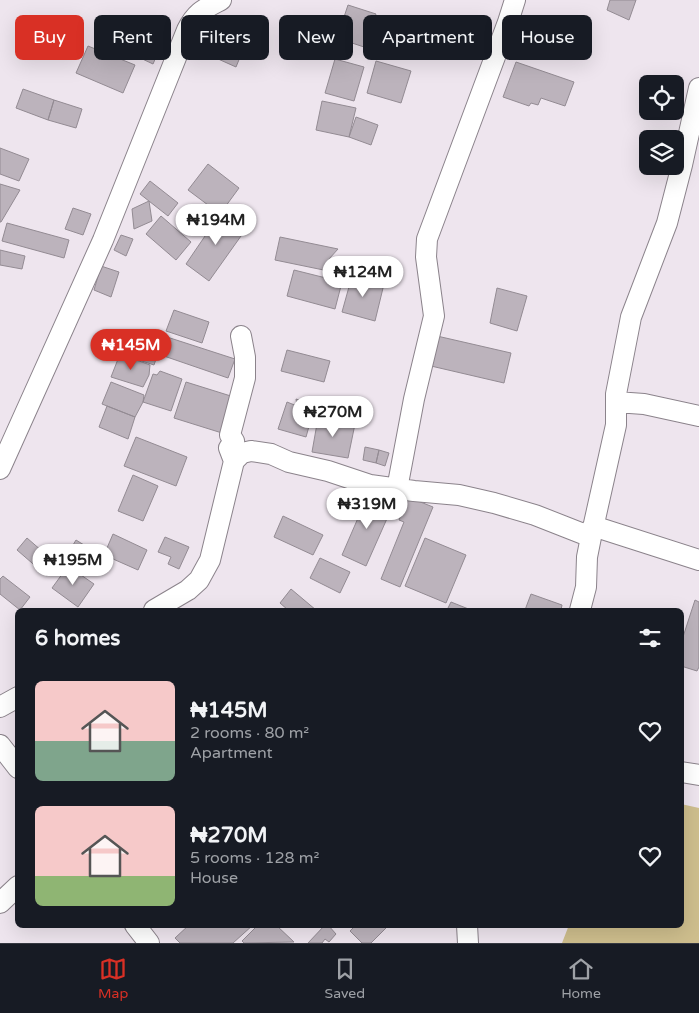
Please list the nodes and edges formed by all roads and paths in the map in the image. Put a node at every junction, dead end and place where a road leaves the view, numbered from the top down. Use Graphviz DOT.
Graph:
graph roads {
  1 [pos="222,0"];
  2 [pos="515,0"];
  3 [pos="699,88"];
  4 [pos="241,336"];
  5 [pos="616,402"];
  6 [pos="699,416"];
  7 [pos="234,461"];
  8 [pos="0,469"];
  9 [pos="397,488"];
  10 [pos="592,532"];
  11 [pos="699,560"];
  12 [pos="158,608"];
  13 [pos="581,608"];
  14 [pos="15,700"];
  15 [pos="0,707"];
  16 [pos="0,745"];
  17 [pos="15,764"];
  18 [pos="684,772"];
  19 [pos="699,775"];
  20 [pos="15,889"];
  21 [pos="0,903"];
  22 [pos="138,928"];
  23 [pos="467,928"];
  24 [pos="149,943"];
  25 [pos="468,943"];
  1 -- 8 [label="street"];
  2 -- 9 [label="street"];
  3 -- 5 [label="street"];
  4 -- 7 [label="street"];
  5 -- 6 [label="street"];
  5 -- 10 [label="street"];
  7 -- 9 [label="street"];
  7 -- 12 [label="street"];
  9 -- 10 [label="street"];
  10 -- 11 [label="street"];
  10 -- 13 [label="street"];
  14 -- 15 [label="street"];
  16 -- 17 [label="street"];
  18 -- 19 [label="street"];
  20 -- 21 [label="street"];
  22 -- 24 [label="street"];
  23 -- 25 [label="street"];
}
